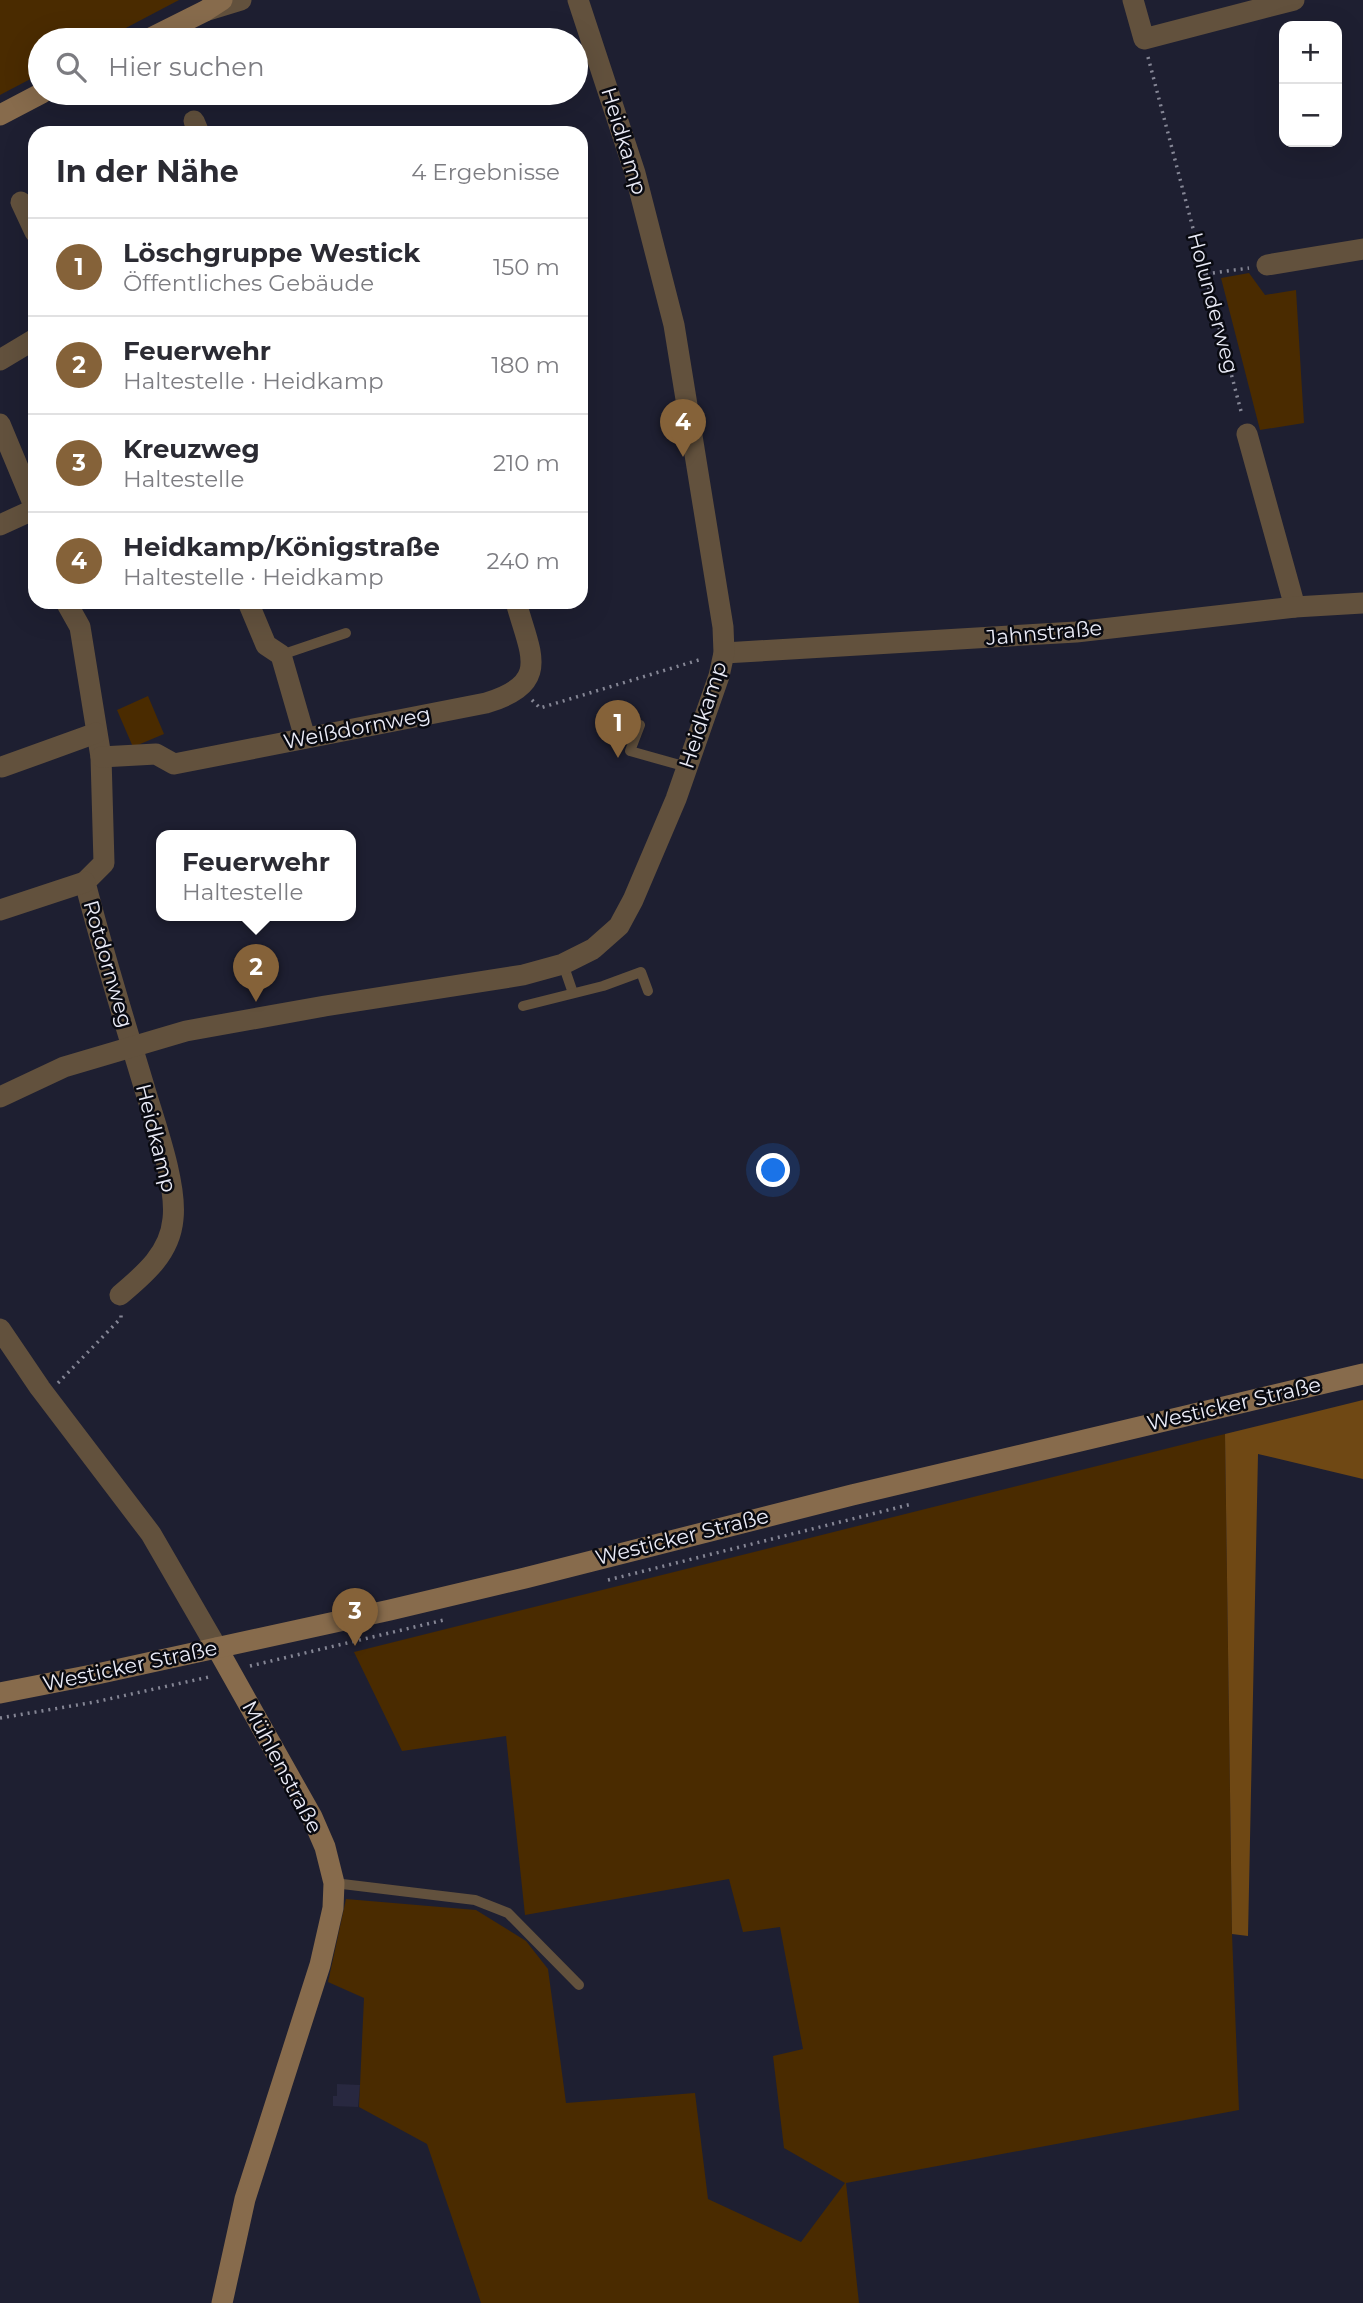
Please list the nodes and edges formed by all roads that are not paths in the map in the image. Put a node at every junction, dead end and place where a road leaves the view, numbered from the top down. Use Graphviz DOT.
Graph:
graph roads {
  1 [pos="241,0"];
  2 [pos="578,0"];
  3 [pos="1133,0"];
  4 [pos="1294,0"];
  5 [pos="214,6"];
  6 [pos="171,28"];
  7 [pos="587,28"];
  8 [pos="588,30"];
  9 [pos="28,100"];
  10 [pos="0,115"];
  11 [pos="21,202"];
  12 [pos="28,217"];
  13 [pos="1363,249"];
  14 [pos="1267,265"];
  15 [pos="28,343"];
  16 [pos="0,360"];
  17 [pos="0,424"];
  18 [pos="1247,434"];
  19 [pos="28,491"];
  20 [pos="28,512"];
  21 [pos="0,526"];
  22 [pos="1363,603"];
  23 [pos="1294,607"];
  24 [pos="70,609"];
  25 [pos="251,609"];
  26 [pos="518,609"];
  27 [pos="346,633"];
  28 [pos="724,653"];
  29 [pos="281,654"];
  30 [pos="640,725"];
  31 [pos="96,733"];
  32 [pos="305,738"];
  33 [pos="101,757"];
  34 [pos="2,767"];
  35 [pos="687,767"];
  36 [pos="85,882"];
  37 [pos="0,910"];
  38 [pos="563,964"];
  39 [pos="648,992"];
  40 [pos="573,993"];
  41 [pos="523,1006"];
  42 [pos="131,1045"];
  43 [pos="0,1097"];
  44 [pos="120,1295"];
  45 [pos="0,1329"];
  46 [pos="1363,1374"];
  47 [pos="217,1648"];
  48 [pos="0,1693"];
  49 [pos="334,1883"];
  50 [pos="579,1985"];
  51 [pos="222,2303"];
  1 -- 5 [label="street"];
  2 -- 7 [label="street, Heidkamp"];
  3 -- 4 [label="street"];
  5 -- 6 [label="street"];
  8 -- 28 [label="street, Heidkamp"];
  9 -- 10 [label="street"];
  11 -- 12 [label="street"];
  13 -- 14 [label="street"];
  15 -- 16 [label="street"];
  17 -- 19 [label="street"];
  18 -- 23 [label="street"];
  20 -- 21 [label="street"];
  22 -- 23 [label="street, Jahnstraße"];
  23 -- 28 [label="street, Jahnstraße"];
  24 -- 31 [label="street, Rotdornweg"];
  25 -- 29 [label="street"];
  26 -- 32 [label="street, Weißdornweg"];
  27 -- 29 [label="lane"];
  28 -- 35 [label="street, Heidkamp"];
  29 -- 32 [label="street"];
  30 -- 35 [label="lane"];
  31 -- 33 [label="street, Rotdornweg"];
  31 -- 34 [label="street"];
  32 -- 33 [label="street, Weißdornweg"];
  33 -- 36 [label="street, Rotdornweg"];
  35 -- 38 [label="street, Heidkamp"];
  36 -- 37 [label="street, Rotdornweg"];
  36 -- 42 [label="street, Rotdornweg"];
  38 -- 40 [label="lane"];
  38 -- 42 [label="street, Heidkamp"];
  39 -- 40 [label="lane"];
  40 -- 41 [label="lane"];
  42 -- 43 [label="street, Heidkamp"];
  42 -- 44 [label="street, Heidkamp"];
  45 -- 47 [label="street, Mühlenstraße"];
  46 -- 47 [label="street, Westicker Straße"];
  47 -- 48 [label="street, Westicker Straße"];
  47 -- 49 [label="street, Mühlenstraße"];
  49 -- 50 [label="lane"];
  49 -- 51 [label="street, Mühlenstraße"];
}
